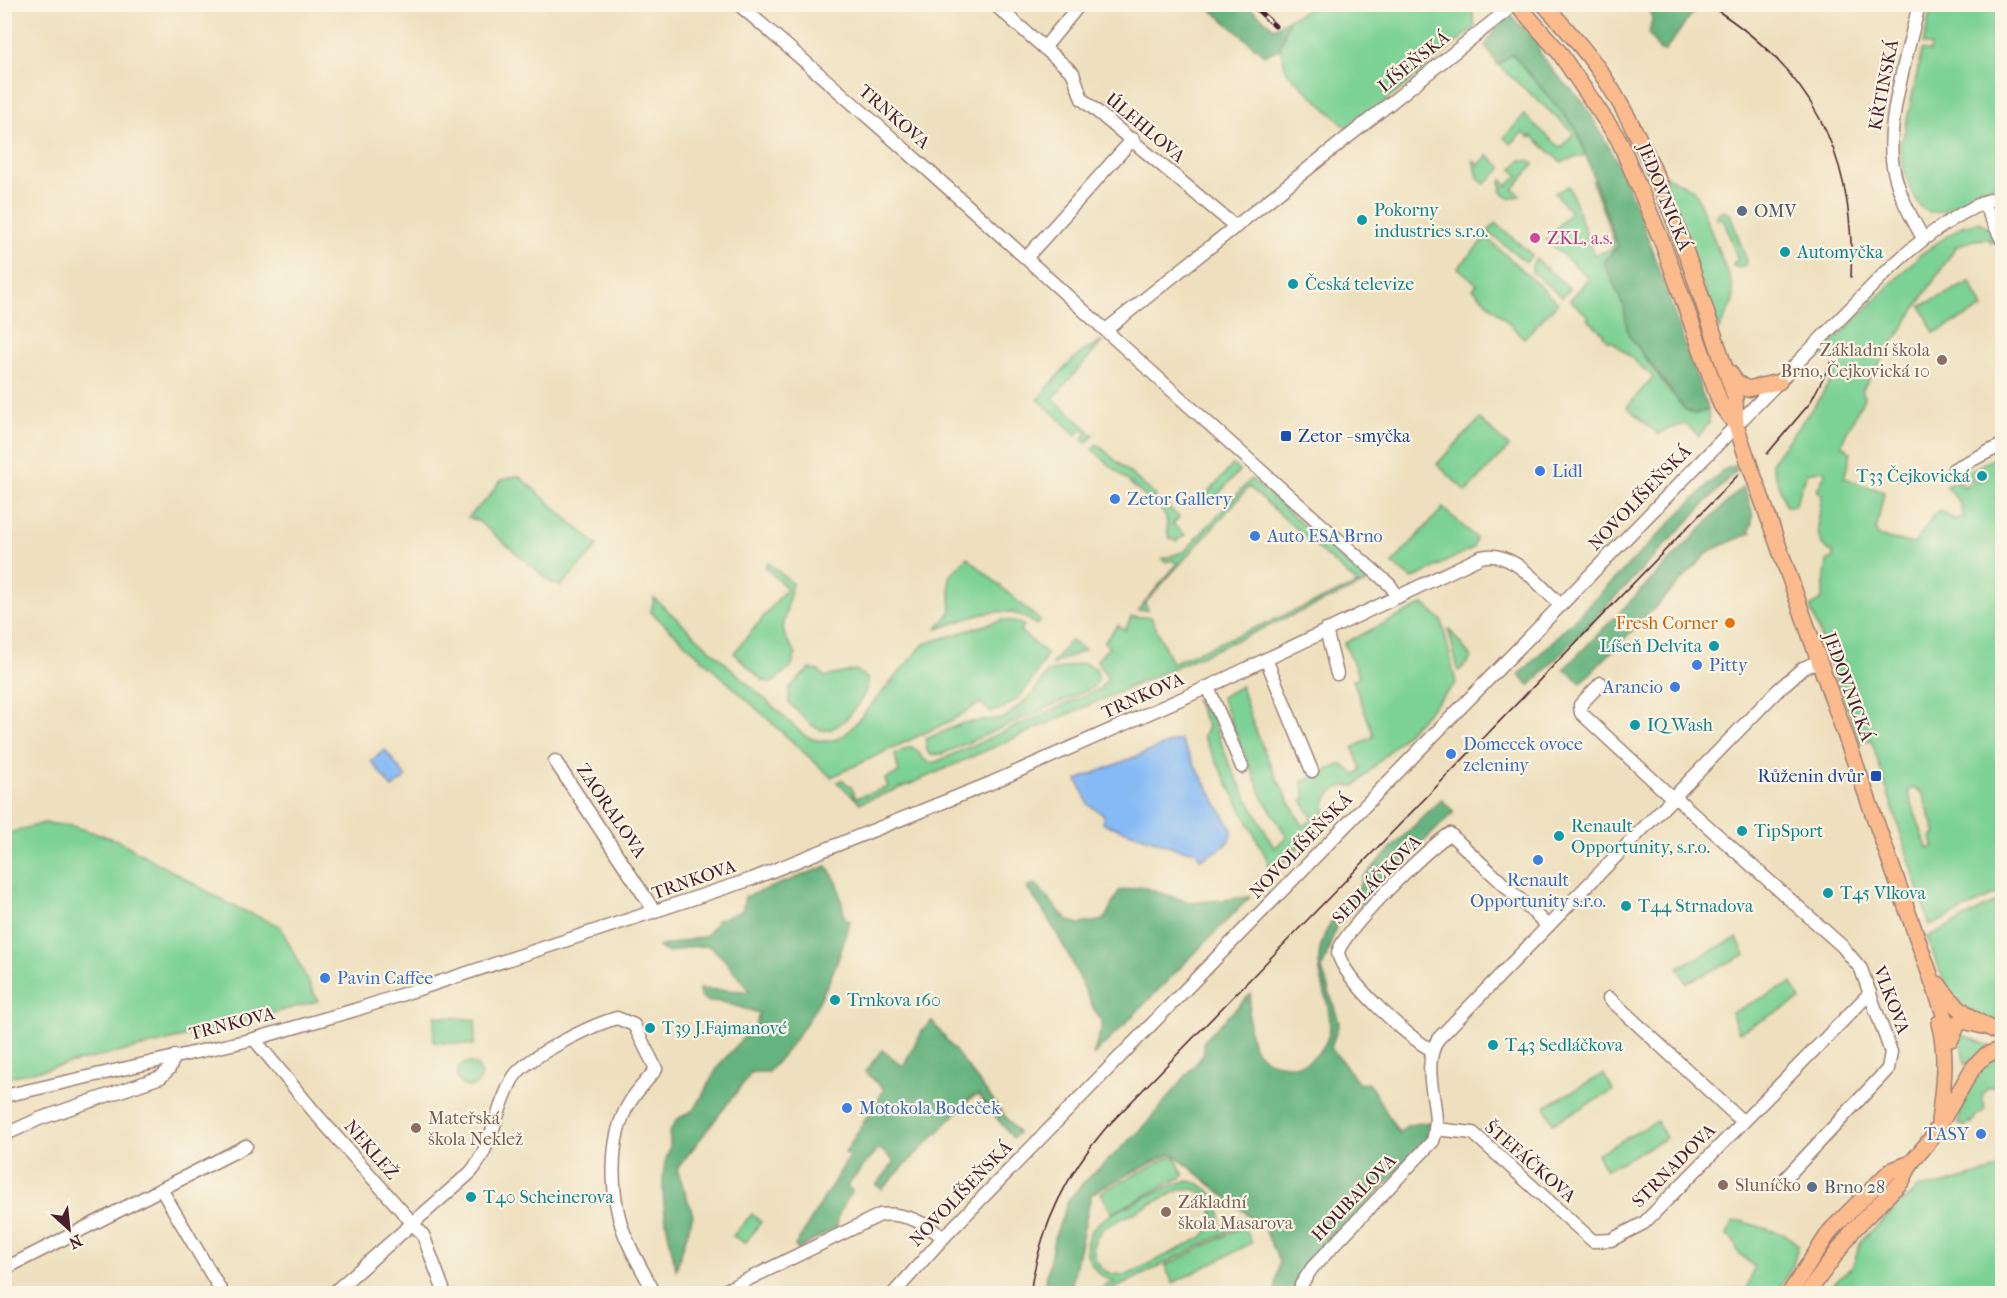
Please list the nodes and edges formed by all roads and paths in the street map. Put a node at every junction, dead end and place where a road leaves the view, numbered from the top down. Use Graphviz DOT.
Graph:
graph roads {
  1 [pos="738,4"];
  2 [pos="994,4"];
  3 [pos="1080,4"];
  4 [pos="1544,4"];
  5 [pos="1919,4"];
  6 [pos="1515,8"];
  7 [pos="1044,48"];
  8 [pos="1132,139"];
  9 [pos="2002,195"];
  10 [pos="1983,202"];
  11 [pos="1236,227"];
  12 [pos="1923,238"];
  13 [pos="2002,240"];
  14 [pos="1026,258"];
  15 [pos="1107,329"];
  16 [pos="1723,363"];
  17 [pos="1779,382"];
  18 [pos="1736,425"];
  19 [pos="2002,445"];
  20 [pos="1954,469"];
  21 [pos="1398,597"];
  22 [pos="1561,605"];
  23 [pos="1326,630"];
  24 [pos="1266,659"];
  25 [pos="1818,661"];
  26 [pos="1337,674"];
  27 [pos="1601,683"];
  28 [pos="1208,687"];
  29 [pos="555,761"];
  30 [pos="1242,767"];
  31 [pos="1312,771"];
  32 [pos="1675,797"];
  33 [pos="655,912"];
  34 [pos="1548,926"];
  35 [pos="1925,961"];
  36 [pos="1870,993"];
  37 [pos="1609,998"];
  38 [pos="1949,1022"];
  39 [pos="1983,1026"];
  40 [pos="2002,1034"];
  41 [pos="254,1039"];
  42 [pos="2002,1043"];
  43 [pos="2002,1049"];
  44 [pos="1432,1050"];
  45 [pos="175,1056"];
  46 [pos="4,1096"];
  47 [pos="1743,1122"];
  48 [pos="1938,1127"];
  49 [pos="1435,1129"];
  50 [pos="4,1135"];
  51 [pos="246,1146"];
  52 [pos="1911,1163"];
  53 [pos="1782,1182"];
  54 [pos="161,1189"];
  55 [pos="412,1223"];
  56 [pos="943,1238"];
  57 [pos="1593,1241"];
  58 [pos="4,1269"];
  59 [pos="216,1292"];
  60 [pos="332,1293"];
  61 [pos="445,1293"];
  62 [pos="655,1293"];
  63 [pos="718,1293"];
  64 [pos="893,1293"];
  65 [pos="1301,1293"];
  66 [pos="1789,1293"];
  67 [pos="1807,1293"];
  1 -- 14 [label="street, TRNKOVA"];
  2 -- 7 [label="street, ÚLEHLOVA"];
  3 -- 7 [label="street"];
  4 -- 16 [label="main road, JEDOVNICKÁ"];
  5 -- 12 [label="street, KŘTINSKÁ"];
  6 -- 11 [label="street, LÍŠEŇSKÁ"];
  6 -- 18 [label="main road, JEDOVNICKÁ"];
  7 -- 8 [label="street, ÚLEHLOVA"];
  8 -- 11 [label="street, ÚLEHLOVA"];
  8 -- 14 [label="street"];
  9 -- 10 [label="street, NOVOLÍŠEŇSKÁ"];
  10 -- 12 [label="street, NOVOLÍŠEŇSKÁ"];
  10 -- 13 [label="street"];
  11 -- 15 [label="street"];
  12 -- 17 [label="street, NOVOLÍŠEŇSKÁ"];
  14 -- 15 [label="street, TRNKOVA"];
  15 -- 21 [label="street, TRNKOVA"];
  16 -- 17 [label="main road"];
  16 -- 18 [label="main road, JEDOVNICKÁ"];
  17 -- 18 [label="street, NOVOLÍŠEŇSKÁ"];
  18 -- 22 [label="street, NOVOLÍŠEŇSKÁ"];
  18 -- 25 [label="main road, JEDOVNICKÁ, bridge"];
  19 -- 20 [label="street"];
  21 -- 22 [label="street, TRNKOVA"];
  21 -- 23 [label="street, TRNKOVA"];
  22 -- 56 [label="street, NOVOLÍŠEŇSKÁ"];
  23 -- 24 [label="street, TRNKOVA"];
  23 -- 26 [label="street"];
  24 -- 28 [label="street, TRNKOVA"];
  24 -- 31 [label="street"];
  25 -- 32 [label="street"];
  25 -- 35 [label="main road, JEDOVNICKÁ"];
  27 -- 32 [label="street"];
  28 -- 30 [label="street, TRNKOVA"];
  28 -- 33 [label="street, TRNKOVA"];
  29 -- 33 [label="street, ZAORALOVA"];
  32 -- 34 [label="street"];
  32 -- 36 [label="street, VLKOVA"];
  33 -- 41 [label="street, TRNKOVA"];
  34 -- 44 [label="street"];
  34 -- 44 [label="street, SEDLÁČKOVA"];
  35 -- 38 [label="main road, JEDOVNICKÁ"];
  35 -- 39 [label="main road"];
  35 -- 48 [label="main road, JEDOVNICKÁ"];
  36 -- 47 [label="street, STRNADOVA"];
  36 -- 53 [label="street, VLKOVA"];
  37 -- 47 [label="street, STRNADOVA"];
  38 -- 39 [label="main road"];
  38 -- 42 [label="main road"];
  38 -- 48 [label="main road, JEDOVNICKÁ"];
  39 -- 40 [label="main road"];
  41 -- 45 [label="street, TRNKOVA"];
  41 -- 55 [label="street, NEKLEŽ"];
  43 -- 48 [label="main road, JEDOVNICKÁ"];
  44 -- 49 [label="street"];
  45 -- 46 [label="street, TRNKOVA"];
  45 -- 50 [label="street, TRNKOVA"];
  47 -- 57 [label="street, STRNADOVA"];
  48 -- 52 [label="main road, JEDOVNICKÁ"];
  49 -- 57 [label="street, ŠTEFÁČKOVA"];
  49 -- 65 [label="street, HOUBALOVA"];
  51 -- 54 [label="street"];
  52 -- 66 [label="main road, JEDOVNICKÁ"];
  52 -- 67 [label="main road, JEDOVNICKÁ"];
  54 -- 58 [label="street"];
  54 -- 59 [label="street"];
  55 -- 60 [label="street"];
  55 -- 61 [label="street, NEKLEŽ"];
  55 -- 62 [label="street"];
  56 -- 63 [label="street"];
  56 -- 64 [label="street, NOVOLÍŠEŇSKÁ"];
}
